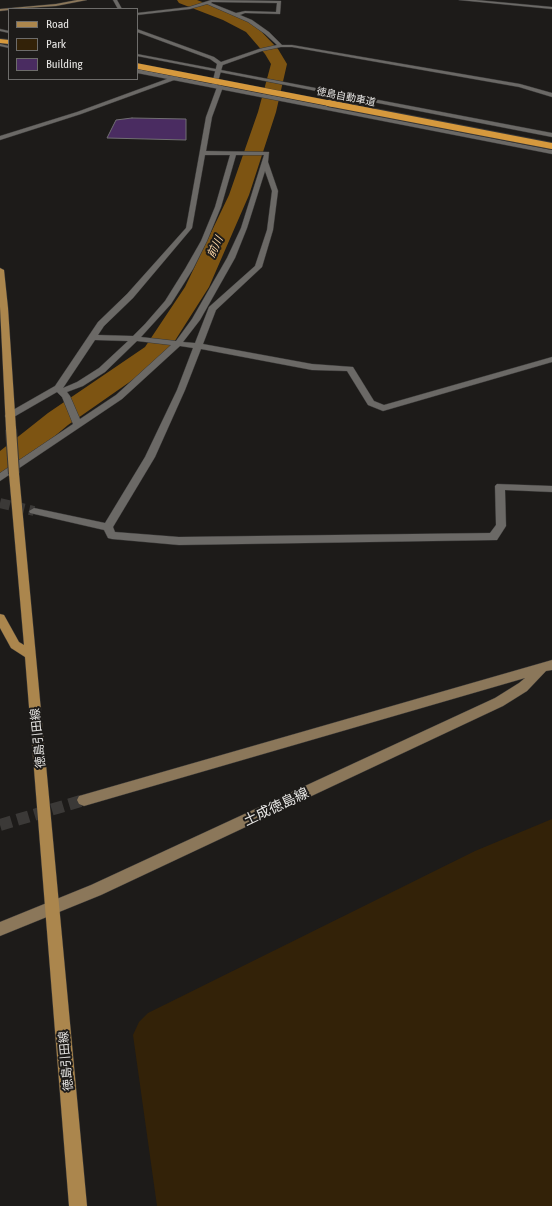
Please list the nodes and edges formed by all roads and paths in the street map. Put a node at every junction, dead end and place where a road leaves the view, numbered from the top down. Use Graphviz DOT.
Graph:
graph roads {
  1 [pos="85,0"];
  2 [pos="199,0"];
  3 [pos="461,0"];
  4 [pos="479,0"];
  5 [pos="239,1"];
  6 [pos="205,3"];
  7 [pos="22,8"];
  8 [pos="552,8"];
  9 [pos="138,14"];
  10 [pos="236,15"];
  11 [pos="138,30"];
  12 [pos="279,46"];
  13 [pos="138,55"];
  14 [pos="220,64"];
  15 [pos="138,66"];
  16 [pos="219,70"];
  17 [pos="138,71"];
  18 [pos="175,78"];
  19 [pos="217,86"];
  20 [pos="552,95"];
  21 [pos="552,134"];
  22 [pos="0,138"];
  23 [pos="552,146"];
  24 [pos="552,152"];
  25 [pos="203,153"];
  26 [pos="236,153"];
  27 [pos="265,162"];
  28 [pos="0,270"];
  29 [pos="92,337"];
  30 [pos="136,339"];
  31 [pos="176,343"];
  32 [pos="198,346"];
  33 [pos="552,359"];
  34 [pos="62,392"];
  35 [pos="9,416"];
  36 [pos="77,423"];
  37 [pos="0,478"];
  38 [pos="552,489"];
  39 [pos="34,511"];
  40 [pos="108,527"];
  41 [pos="0,618"];
  42 [pos="30,654"];
  43 [pos="549,664"];
  44 [pos="84,800"];
  45 [pos="53,908"];
  46 [pos="0,929"];
  47 [pos="78,1206"];
  1 -- 7 [label="main road"];
  2 -- 6 [label="street"];
  3 -- 4 [label="street"];
  4 -- 8 [label="street"];
  5 -- 6 [label="street"];
  5 -- 10 [label="street"];
  6 -- 9 [label="street"];
  6 -- 10 [label="street"];
  10 -- 12 [label="street"];
  11 -- 14 [label="street"];
  12 -- 14 [label="street"];
  12 -- 20 [label="street"];
  13 -- 16 [label="street"];
  14 -- 16 [label="street"];
  15 -- 23 [label="highway, 徳島自動車道, bridge"];
  16 -- 19 [label="street"];
  16 -- 21 [label="street"];
  17 -- 18 [label="street"];
  18 -- 19 [label="street"];
  18 -- 22 [label="street"];
  19 -- 24 [label="street"];
  19 -- 25 [label="street"];
  25 -- 26 [label="street"];
  25 -- 29 [label="street"];
  26 -- 27 [label="street"];
  26 -- 30 [label="street"];
  27 -- 31 [label="street"];
  27 -- 32 [label="street"];
  28 -- 35 [label="main road, 徳島引田線"];
  29 -- 30 [label="street"];
  29 -- 34 [label="street"];
  30 -- 31 [label="street"];
  30 -- 34 [label="street"];
  31 -- 32 [label="street"];
  31 -- 36 [label="street"];
  32 -- 33 [label="street"];
  32 -- 40 [label="street"];
  34 -- 35 [label="street"];
  34 -- 36 [label="street"];
  35 -- 42 [label="main road, 徳島引田線, bridge"];
  36 -- 37 [label="street"];
  38 -- 40 [label="street"];
  39 -- 40 [label="street"];
  41 -- 42 [label="main road"];
  42 -- 45 [label="main road, 徳島引田線"];
  43 -- 44 [label="main road, 土成徳島線"];
  43 -- 45 [label="main road, 土成徳島線"];
  45 -- 46 [label="main road, 土成徳島線"];
  45 -- 47 [label="main road, 徳島引田線"];
}
